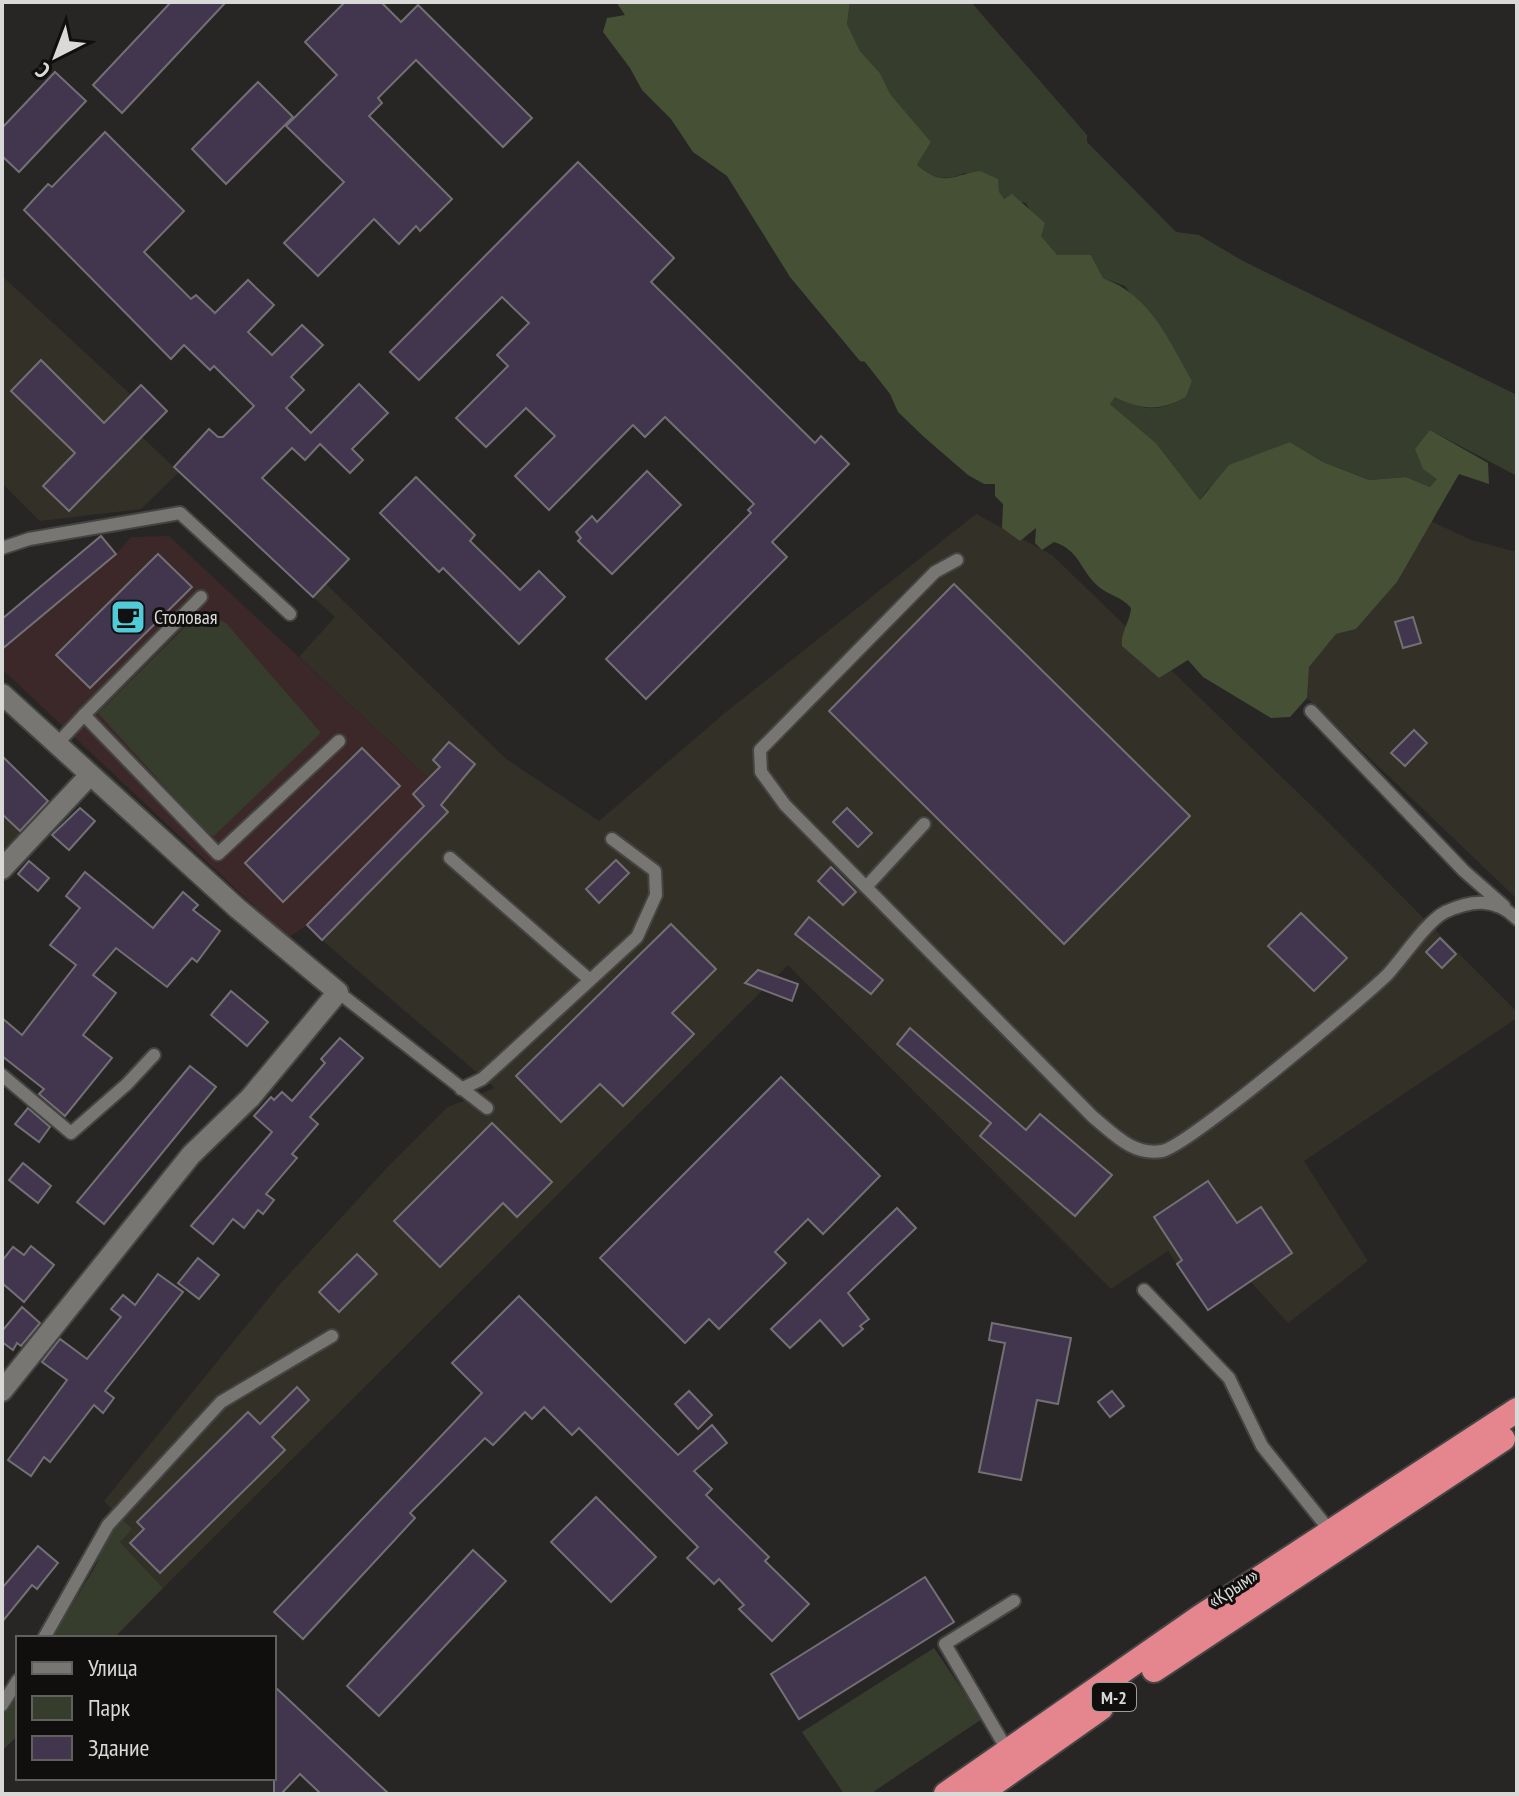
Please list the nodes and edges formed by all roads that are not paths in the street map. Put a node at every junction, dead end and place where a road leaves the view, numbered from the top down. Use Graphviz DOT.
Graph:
graph roads {
  1 [pos="2,548"];
  2 [pos="957,560"];
  3 [pos="201,597"];
  4 [pos="290,614"];
  5 [pos="2,694"];
  6 [pos="1311,711"];
  7 [pos="84,715"];
  8 [pos="339,741"];
  9 [pos="57,744"];
  10 [pos="90,775"];
  11 [pos="924,824"];
  12 [pos="612,839"];
  13 [pos="450,858"];
  14 [pos="2,869"];
  15 [pos="866,887"];
  16 [pos="1507,908"];
  17 [pos="1517,919"];
  18 [pos="590,980"];
  19 [pos="338,992"];
  20 [pos="154,1055"];
  21 [pos="2,1075"];
  22 [pos="461,1089"];
  23 [pos="487,1108"];
  24 [pos="1144,1290"];
  25 [pos="332,1336"];
  26 [pos="2,1391"];
  27 [pos="1517,1410"];
  28 [pos="1517,1429"];
  29 [pos="1331,1532"];
  30 [pos="1014,1601"];
  31 [pos="45,1636"];
  32 [pos="16,1683"];
  33 [pos="2,1705"];
  34 [pos="1009,1753"];
  35 [pos="946,1794"];
  36 [pos="979,1794"];
  1 -- 4 [label="lane"];
  2 -- 15 [label="lane"];
  3 -- 7 [label="lane"];
  5 -- 9 [label="street"];
  6 -- 16 [label="lane"];
  7 -- 8 [label="lane"];
  7 -- 9 [label="lane"];
  9 -- 10 [label="street"];
  10 -- 14 [label="street"];
  10 -- 19 [label="street"];
  11 -- 15 [label="lane"];
  12 -- 18 [label="lane"];
  13 -- 18 [label="lane"];
  15 -- 16 [label="lane"];
  16 -- 17 [label="lane"];
  18 -- 22 [label="lane"];
  19 -- 22 [label="lane"];
  19 -- 26 [label="street"];
  20 -- 21 [label="lane"];
  22 -- 23 [label="lane"];
  24 -- 29 [label="lane"];
  25 -- 31 [label="lane"];
  27 -- 29 [label="highway"];
  28 -- 36 [label="highway, «Крым» / М-2"];
  29 -- 34 [label="highway"];
  30 -- 34 [label="lane"];
  32 -- 33 [label="lane"];
  34 -- 35 [label="highway"];
}
